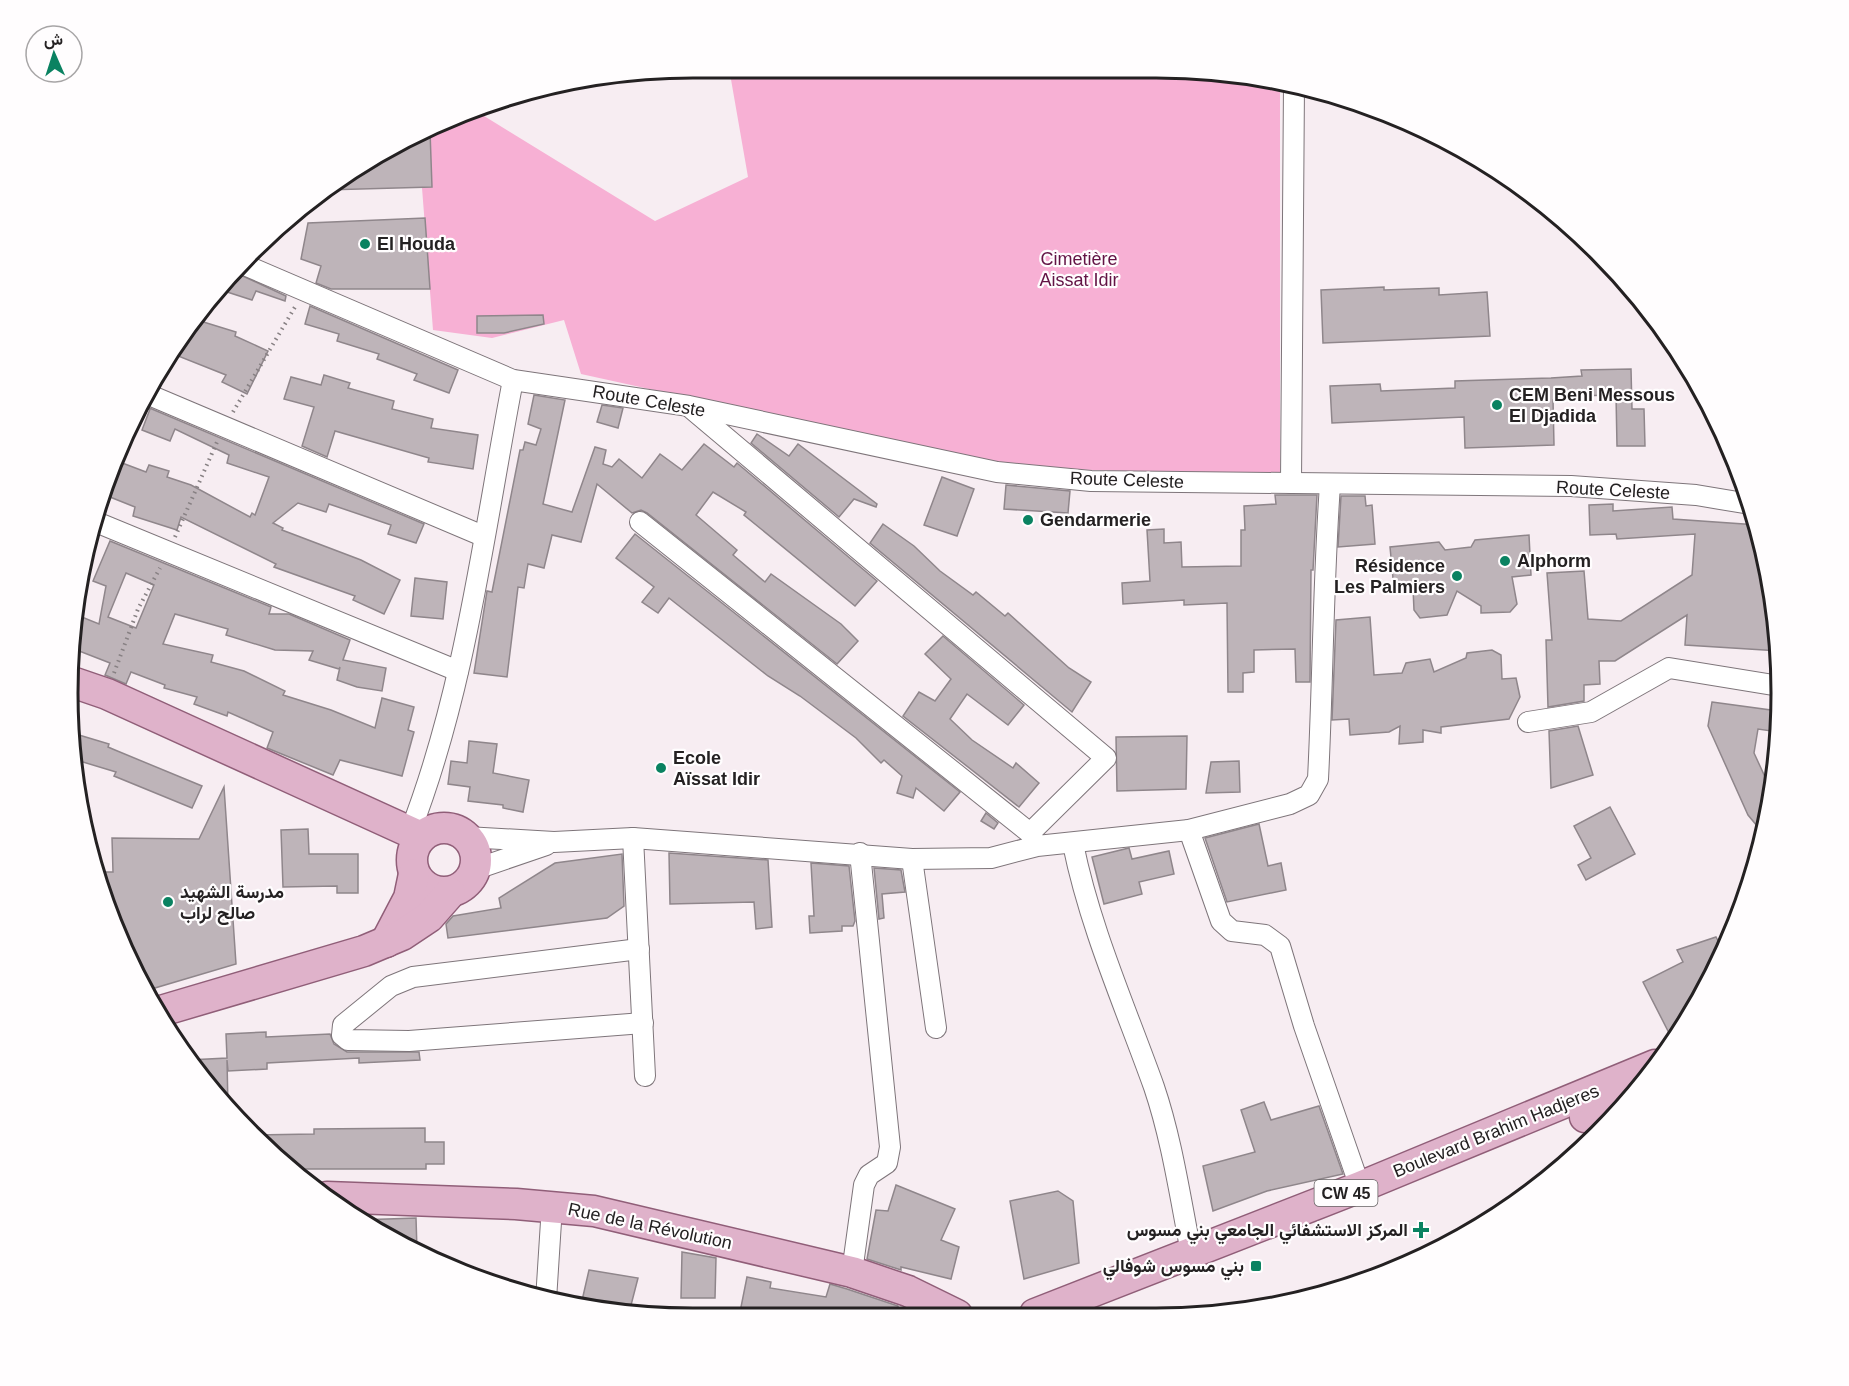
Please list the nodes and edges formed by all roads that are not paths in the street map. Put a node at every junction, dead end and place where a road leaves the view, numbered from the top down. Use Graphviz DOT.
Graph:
graph roads {
  1 [pos="1294,94"];
  2 [pos="250,267"];
  3 [pos="513,380"];
  4 [pos="154,397"];
  5 [pos="689,406"];
  6 [pos="1291,483"];
  7 [pos="1330,485"];
  8 [pos="1740,502"];
  9 [pos="640,522"];
  10 [pos="102,524"];
  11 [pos="483,536"];
  12 [pos="458,671"];
  13 [pos="78,684"];
  14 [pos="1771,685"];
  15 [pos="1528,722"];
  16 [pos="1189,830"];
  17 [pos="416,834"];
  18 [pos="466,837"];
  19 [pos="633,838"];
  20 [pos="1033,840"];
  21 [pos="554,842"];
  22 [pos="1073,844"];
  23 [pos="860,853"];
  24 [pos="912,859"];
  25 [pos="476,869"];
  26 [pos="414,874"];
  27 [pos="450,892"];
  28 [pos="386,942"];
  29 [pos="639,949"];
  30 [pos="166,1009"];
  31 [pos="643,1023"];
  32 [pos="936,1028"];
  33 [pos="1641,1071"];
  34 [pos="645,1076"];
  35 [pos="1610,1107"];
  36 [pos="1360,1187"];
  37 [pos="342,1198"];
  38 [pos="552,1206"];
  39 [pos="1191,1252"];
  40 [pos="852,1272"];
  41 [pos="547,1290"];
  42 [pos="935,1308"];
  43 [pos="1050,1308"];
  44 [pos="1107,1308"];
  1 -- 6 [label="street"];
  2 -- 3 [label="street, Route Celeste"];
  3 -- 5 [label="street, Route Celeste"];
  3 -- 11 [label="street"];
  4 -- 11 [label="street"];
  5 -- 6 [label="street, Route Celeste"];
  5 -- 20 [label="street"];
  6 -- 7 [label="street, Route Celeste"];
  7 -- 8 [label="street, Route Celeste"];
  7 -- 16 [label="street"];
  9 -- 20 [label="street"];
  10 -- 12 [label="street"];
  11 -- 12 [label="street"];
  12 -- 17 [label="street"];
  13 -- 17 [label="main road"];
  14 -- 15 [label="street"];
  16 -- 22 [label="street"];
  16 -- 36 [label="street"];
  17 -- 18 [label="main road"];
  17 -- 26 [label="main road"];
  18 -- 21 [label="street"];
  18 -- 25 [label="main road"];
  19 -- 21 [label="street"];
  19 -- 23 [label="street"];
  19 -- 29 [label="street"];
  20 -- 22 [label="street"];
  20 -- 24 [label="street"];
  21 -- 25 [label="street"];
  22 -- 39 [label="street"];
  23 -- 24 [label="street"];
  23 -- 40 [label="street"];
  24 -- 32 [label="street"];
  25 -- 27 [label="main road"];
  26 -- 27 [label="main road"];
  26 -- 28 [label="main road"];
  27 -- 28 [label="main road"];
  28 -- 30 [label="main road"];
  29 -- 31 [label="street"];
  29 -- 31 [label="street"];
  31 -- 34 [label="street"];
  33 -- 36 [label="main road, Boulevard Brahim Hadjeres / CW 45"];
  35 -- 44 [label="main road, Boulevard Brahim Hadjeres / CW 45"];
  36 -- 39 [label="main road, Boulevard Brahim Hadjeres / CW 45"];
  37 -- 38 [label="main road, Rue de la Révolution"];
  38 -- 40 [label="main road, Rue de la Révolution"];
  38 -- 41 [label="street"];
  39 -- 43 [label="main road, Boulevard Brahim Hadjeres / CW 45"];
  40 -- 42 [label="main road, Rue de la Révolution"];
}
